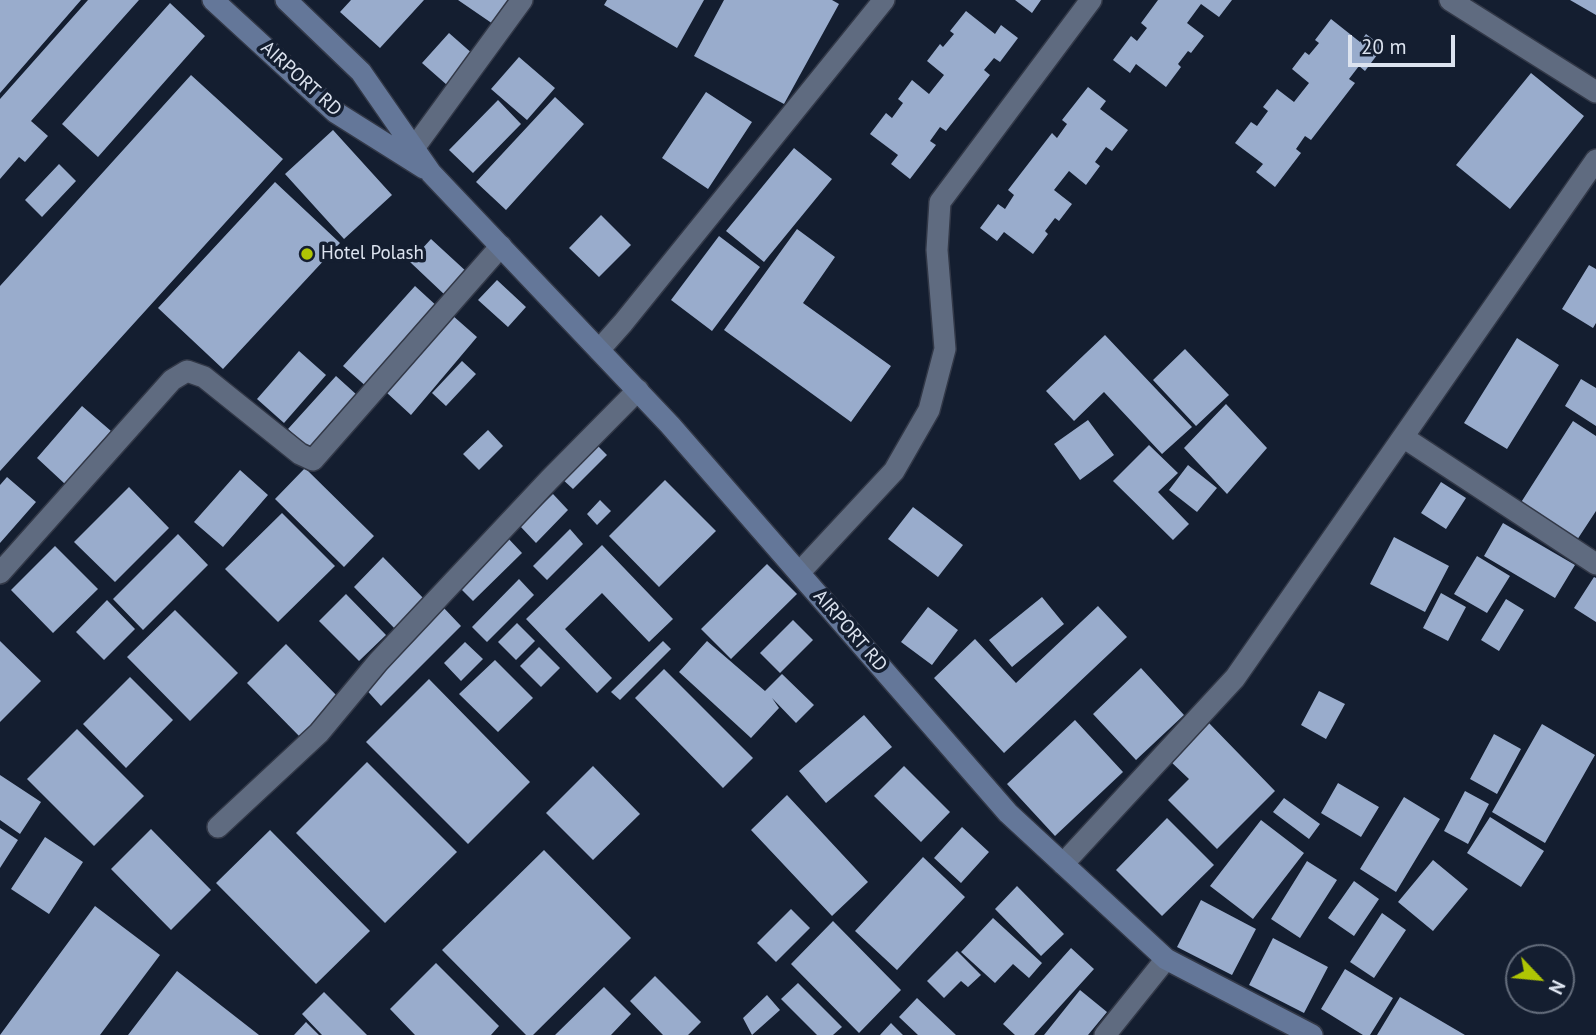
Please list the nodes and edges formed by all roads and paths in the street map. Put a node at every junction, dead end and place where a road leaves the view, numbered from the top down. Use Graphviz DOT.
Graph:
graph roads {
  1 [pos="213,0"];
  2 [pos="286,0"];
  3 [pos="522,0"];
  4 [pos="884,0"];
  5 [pos="1091,0"];
  6 [pos="1450,0"];
  7 [pos="1596,92"];
  8 [pos="414,148"];
  9 [pos="1596,160"];
  10 [pos="431,173"];
  11 [pos="501,246"];
  12 [pos="599,349"];
  13 [pos="638,390"];
  14 [pos="1403,437"];
  15 [pos="1596,564"];
  16 [pos="0,573"];
  17 [pos="799,573"];
  18 [pos="218,827"];
  19 [pos="1063,864"];
  20 [pos="1166,959"];
  21 [pos="1105,1035"];
  22 [pos="1312,1035"];
  1 -- 10 [label="main road, AIRPORT RD"];
  2 -- 8 [label="main road, AIRPORT RD"];
  3 -- 8 [label="street"];
  4 -- 12 [label="street"];
  5 -- 17 [label="street"];
  6 -- 7 [label="street"];
  8 -- 10 [label="main road, AIRPORT RD"];
  9 -- 14 [label="street"];
  10 -- 11 [label="main road, AIRPORT RD"];
  11 -- 12 [label="main road, AIRPORT RD"];
  11 -- 16 [label="street"];
  12 -- 13 [label="main road, AIRPORT RD"];
  13 -- 17 [label="main road, AIRPORT RD"];
  13 -- 18 [label="street"];
  14 -- 15 [label="street"];
  14 -- 19 [label="street"];
  17 -- 19 [label="main road, AIRPORT RD"];
  19 -- 20 [label="main road, AIRPORT RD"];
  20 -- 21 [label="street"];
  20 -- 22 [label="main road, AIRPORT RD"];
}
